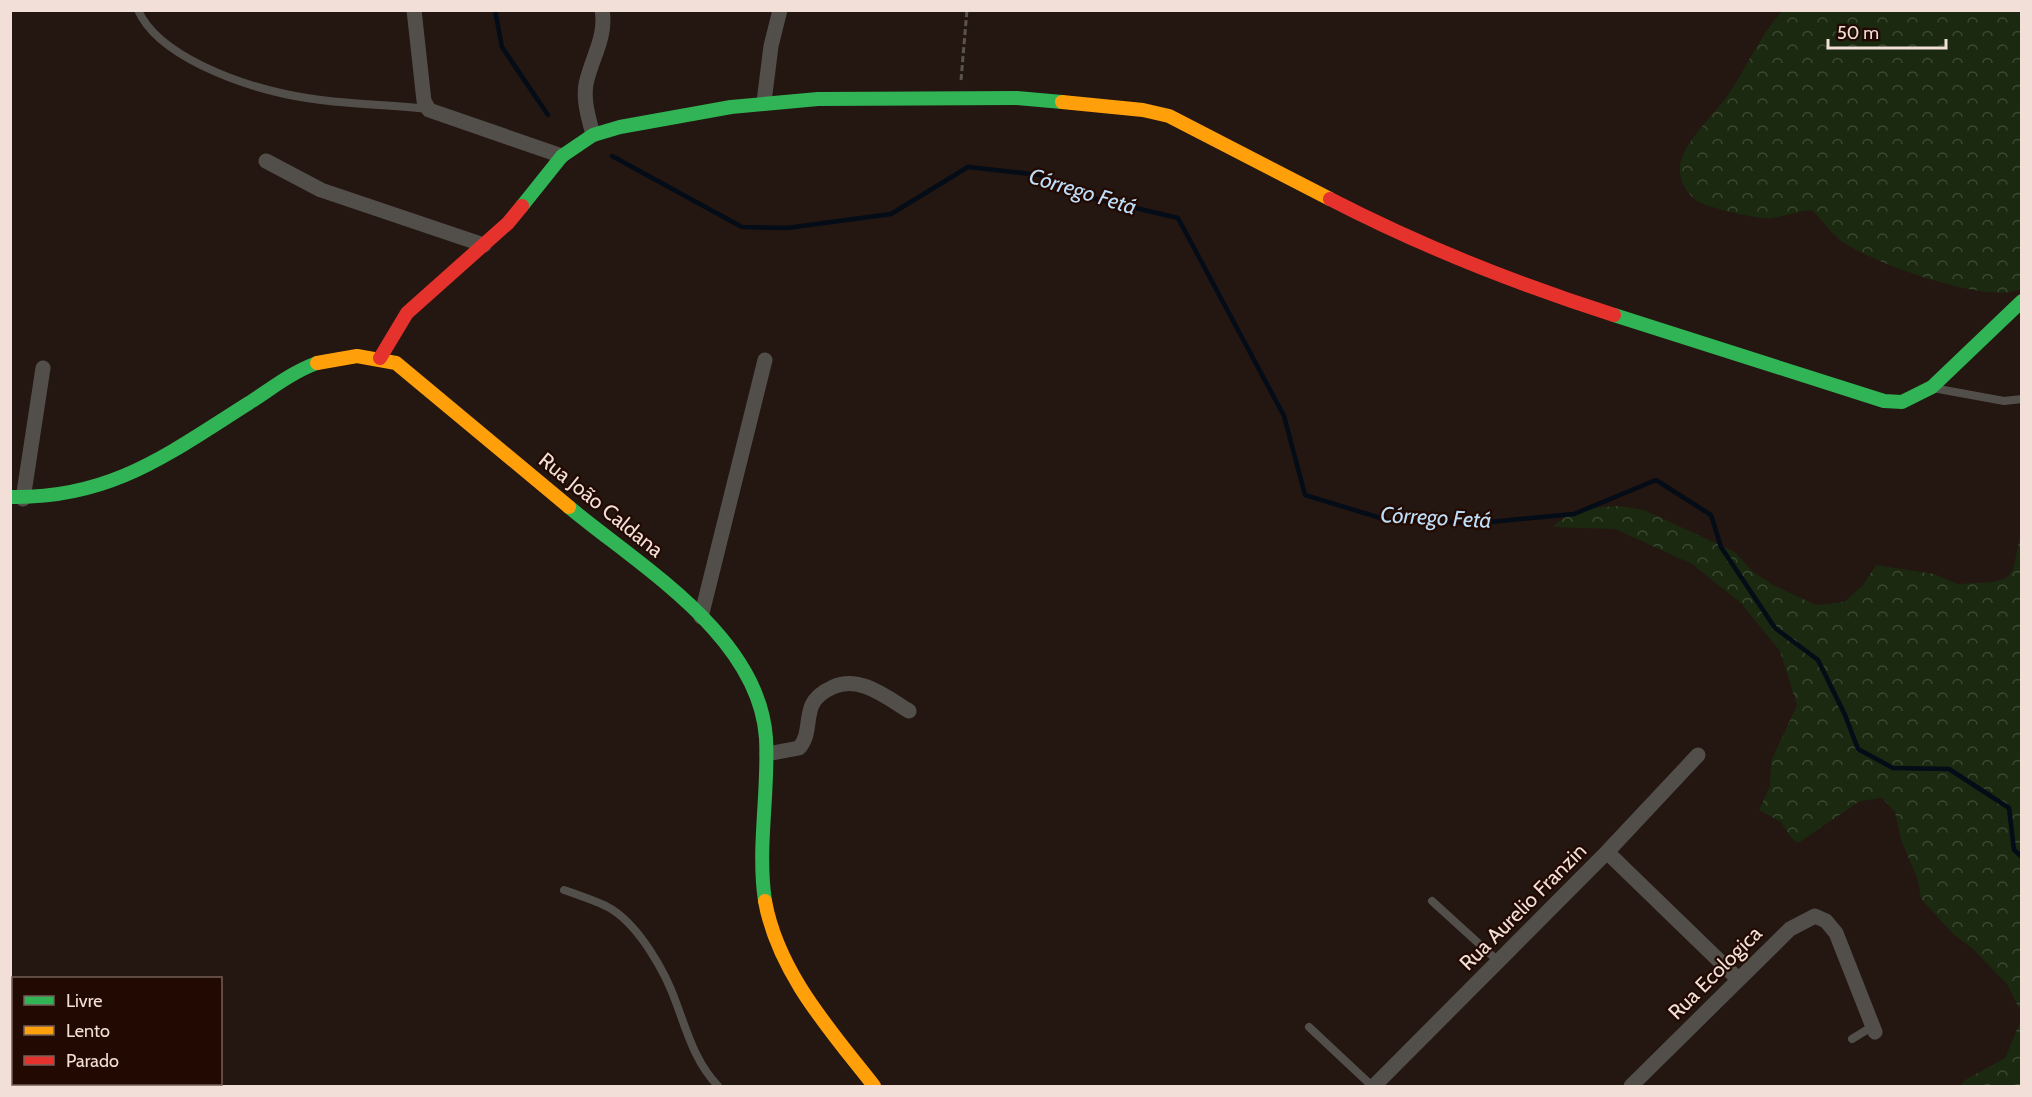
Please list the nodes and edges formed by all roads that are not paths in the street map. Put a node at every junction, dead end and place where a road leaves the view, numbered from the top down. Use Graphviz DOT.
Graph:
graph roads {
  1 [pos="138,10"];
  2 [pos="414,10"];
  3 [pos="602,10"];
  4 [pos="780,10"];
  5 [pos="764,102"];
  6 [pos="429,110"];
  7 [pos="593,135"];
  8 [pos="562,156"];
  9 [pos="266,161"];
  10 [pos="484,245"];
  11 [pos="2022,302"];
  12 [pos="380,358"];
  13 [pos="765,360"];
  14 [pos="43,368"];
  15 [pos="1932,387"];
  16 [pos="2022,399"];
  17 [pos="17,498"];
  18 [pos="701,617"];
  19 [pos="909,711"];
  20 [pos="767,754"];
  21 [pos="1698,754"];
  22 [pos="1607,852"];
  23 [pos="564,890"];
  24 [pos="1432,901"];
  25 [pos="1498,961"];
  26 [pos="1738,979"];
  27 [pos="1309,1027"];
  28 [pos="1874,1029"];
  29 [pos="1852,1039"];
  30 [pos="718,1086"];
  31 [pos="874,1086"];
  32 [pos="1373,1086"];
  33 [pos="1631,1086"];
  1 -- 6 [label="lane"];
  2 -- 6 [label="street"];
  3 -- 7 [label="street"];
  4 -- 5 [label="street"];
  5 -- 7 [label="street"];
  5 -- 15 [label="street"];
  6 -- 8 [label="street"];
  7 -- 8 [label="street"];
  8 -- 10 [label="street"];
  9 -- 10 [label="street"];
  10 -- 12 [label="street"];
  11 -- 15 [label="street"];
  12 -- 17 [label="street, Rua João Caldana"];
  12 -- 18 [label="street, Rua João Caldana"];
  13 -- 18 [label="street"];
  14 -- 17 [label="street"];
  15 -- 16 [label="lane"];
  18 -- 20 [label="street, Rua João Caldana"];
  19 -- 20 [label="street"];
  20 -- 31 [label="street, Rua João Caldana"];
  21 -- 22 [label="street, Rua Aurelio Franzin"];
  22 -- 25 [label="street, Rua Aurelio Franzin"];
  22 -- 26 [label="street"];
  23 -- 30 [label="lane"];
  24 -- 25 [label="lane"];
  25 -- 32 [label="street, Rua Aurelio Franzin"];
  26 -- 28 [label="street, Rua Ecologica"];
  26 -- 33 [label="street, Rua Ecologica"];
  27 -- 32 [label="lane"];
  28 -- 29 [label="lane"];
}
